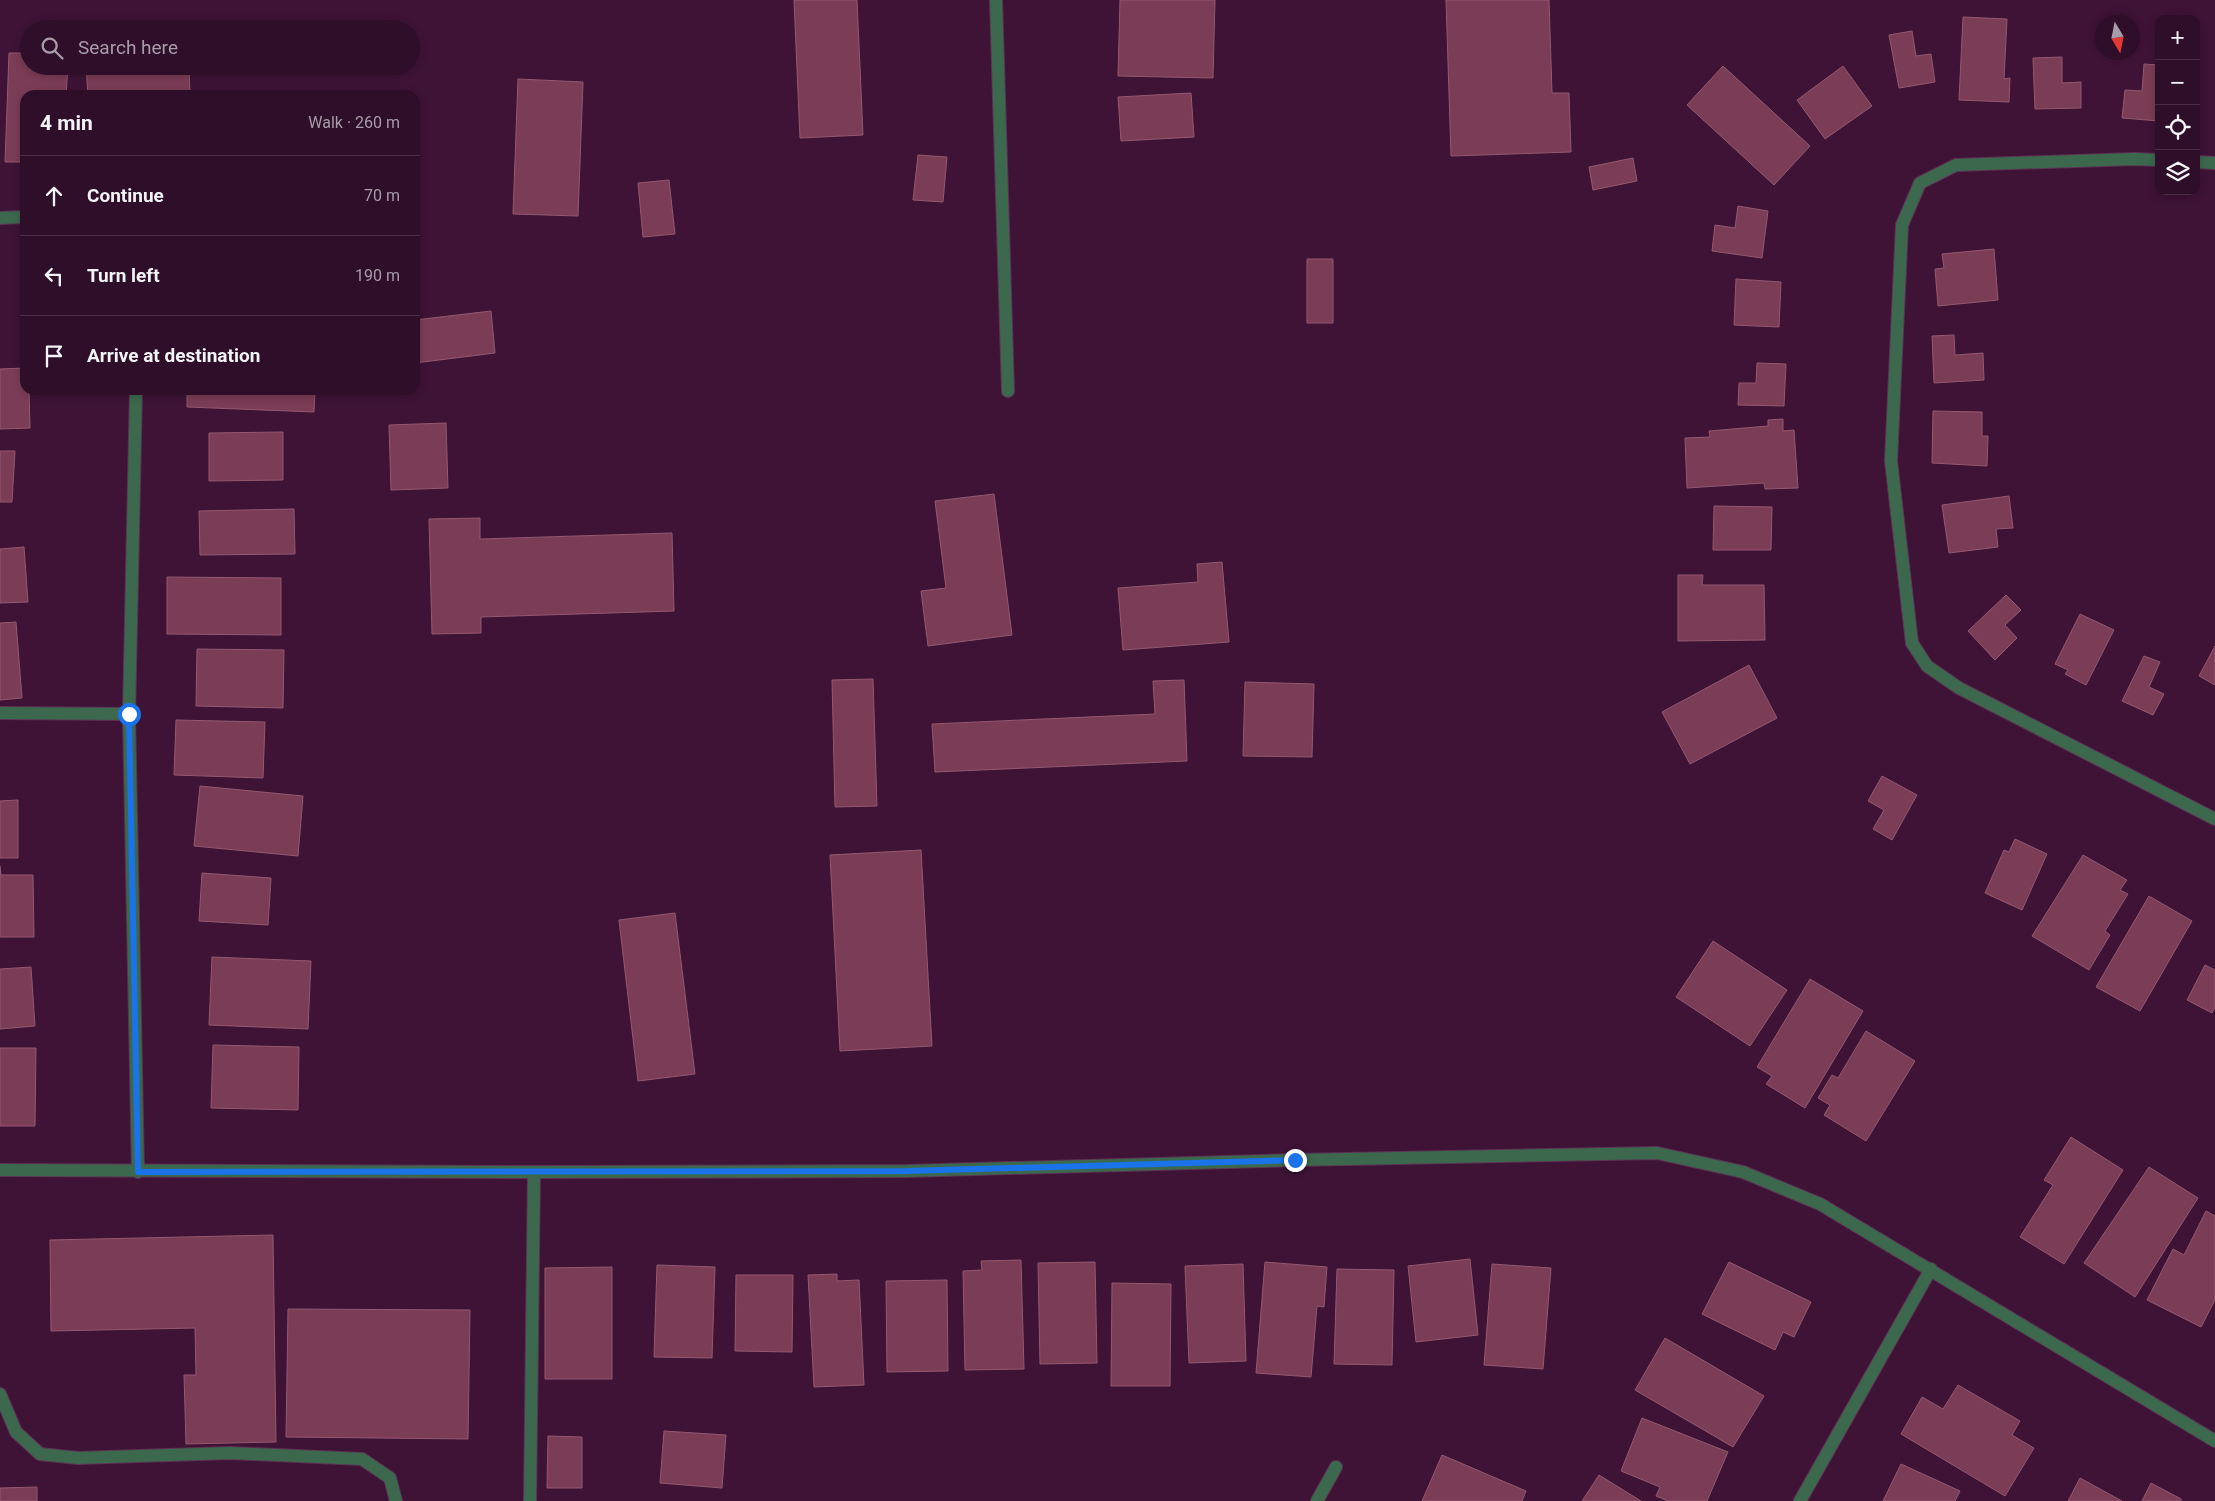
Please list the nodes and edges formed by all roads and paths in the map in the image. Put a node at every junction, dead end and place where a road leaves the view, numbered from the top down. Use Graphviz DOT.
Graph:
graph roads {
  1 [pos="996,0"];
  2 [pos="2155,160"];
  3 [pos="2200,162"];
  4 [pos="2215,163"];
  5 [pos="20,217"];
  6 [pos="0,218"];
  7 [pos="1008,391"];
  8 [pos="136,395"];
  9 [pos="0,713"];
  10 [pos="129,714"];
  11 [pos="2215,819"];
  12 [pos="0,1170"];
  13 [pos="138,1172"];
  14 [pos="534,1172"];
  15 [pos="1931,1269"];
  16 [pos="0,1394"];
  17 [pos="2215,1441"];
  18 [pos="1336,1467"];
  19 [pos="396,1501"];
  20 [pos="530,1501"];
  21 [pos="1317,1501"];
  22 [pos="1800,1501"];
  1 -- 7 [label="street"];
  2 -- 11 [label="street"];
  3 -- 4 [label="street"];
  5 -- 6 [label="street"];
  8 -- 10 [label="street"];
  9 -- 10 [label="street"];
  10 -- 13 [label="street"];
  12 -- 13 [label="street"];
  13 -- 14 [label="street"];
  14 -- 15 [label="street"];
  14 -- 20 [label="street"];
  15 -- 17 [label="street"];
  15 -- 22 [label="street"];
  16 -- 19 [label="street"];
  18 -- 21 [label="street"];
}
